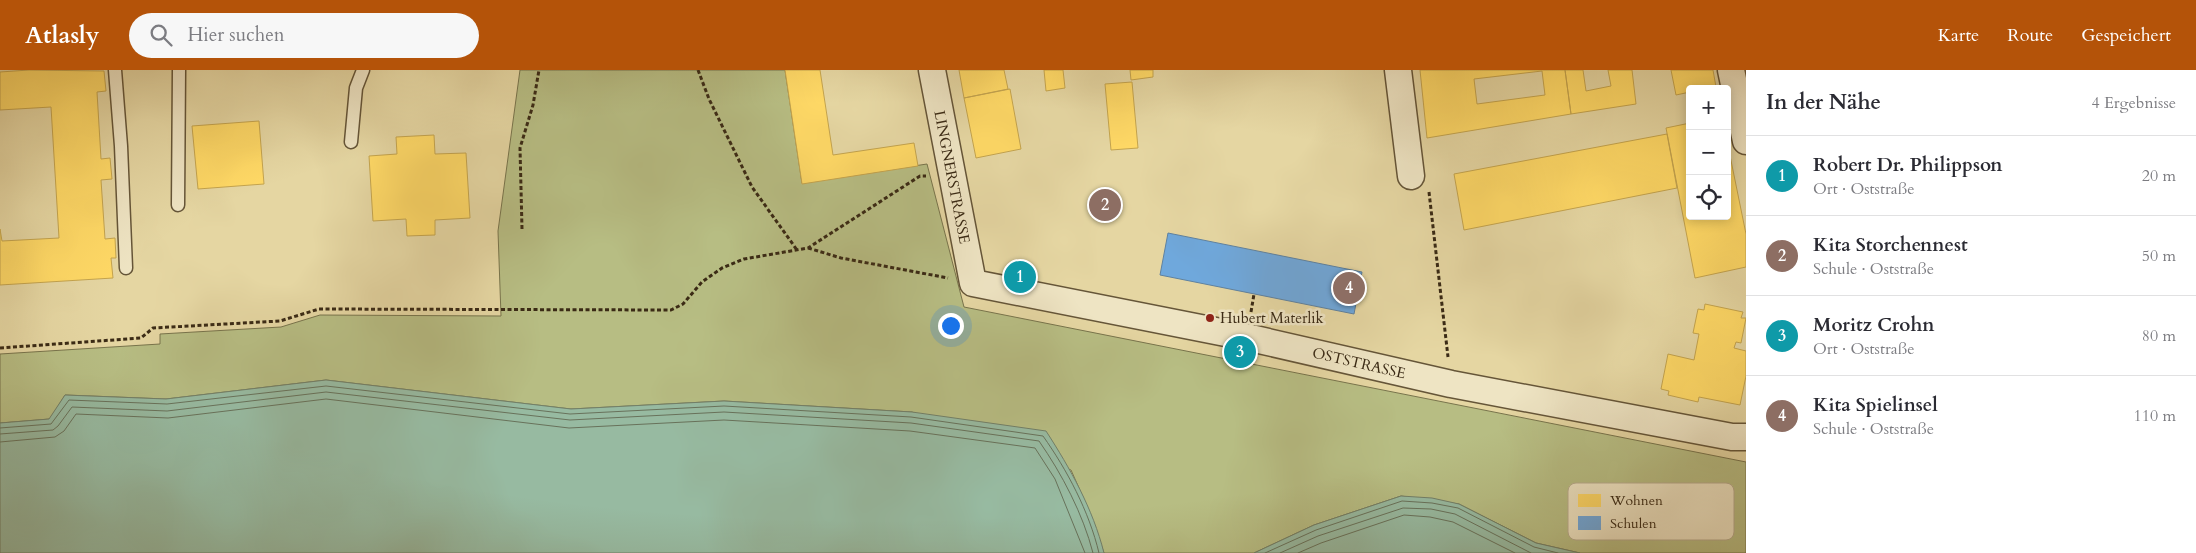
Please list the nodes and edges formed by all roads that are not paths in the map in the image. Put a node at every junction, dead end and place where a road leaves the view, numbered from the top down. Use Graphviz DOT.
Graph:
graph roads {
  1 [pos="115,70"];
  2 [pos="180,70"];
  3 [pos="363,70"];
  4 [pos="932,70"];
  5 [pos="1398,70"];
  6 [pos="1731,70"];
  7 [pos="1746,141"];
  8 [pos="351,142"];
  9 [pos="1411,176"];
  10 [pos="178,205"];
  11 [pos="126,268"];
  12 [pos="973,283"];
  13 [pos="1746,437"];
  1 -- 11 [label="lane"];
  2 -- 10 [label="lane"];
  3 -- 8 [label="lane"];
  4 -- 12 [label="street, LINGNERSTRASSE"];
  5 -- 9 [label="street"];
  6 -- 7 [label="street"];
  12 -- 13 [label="street, OSTSTRASSE"];
}
